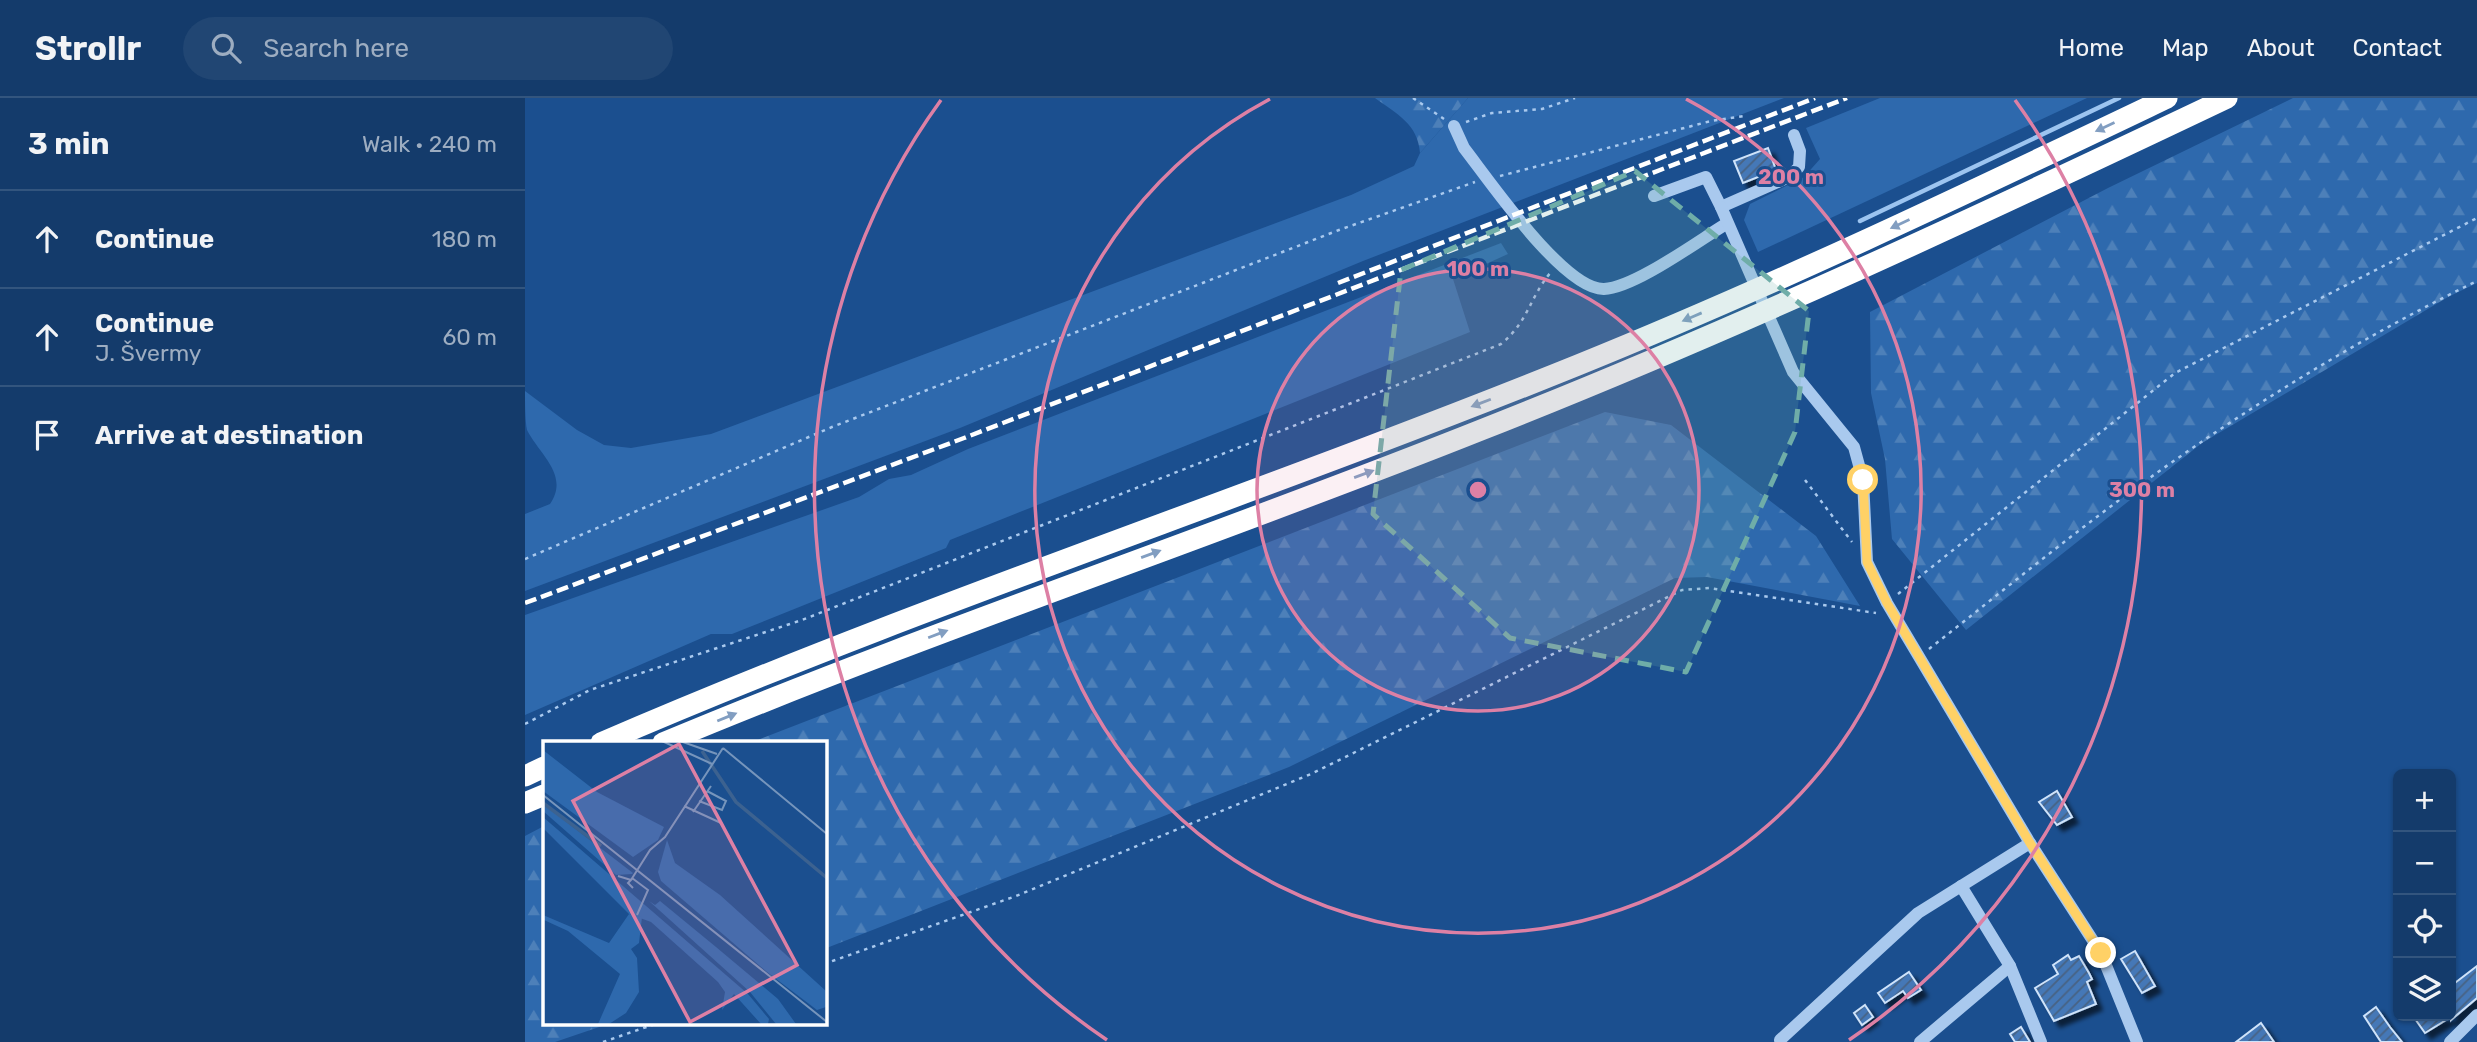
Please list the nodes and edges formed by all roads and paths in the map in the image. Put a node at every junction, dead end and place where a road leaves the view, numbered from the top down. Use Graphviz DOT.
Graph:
graph roads {
  1 [pos="1413,98"];
  2 [pos="1574,98"];
  3 [pos="2167,98"];
  4 [pos="2227,98"];
  5 [pos="1745,116"];
  6 [pos="1454,125"];
  7 [pos="1794,135"];
  8 [pos="1488,179"];
  9 [pos="1654,196"];
  10 [pos="1721,207"];
  11 [pos="2477,218"];
  12 [pos="1726,224"];
  13 [pos="1557,264"];
  14 [pos="2477,281"];
  15 [pos="1805,480"];
  16 [pos="525,559"];
  17 [pos="1867,562"];
  18 [pos="1887,603"];
  19 [pos="1896,616"];
  20 [pos="1920,656"];
  21 [pos="525,724"];
  22 [pos="606,741"];
  23 [pos="668,741"];
  24 [pos="543,767"];
  25 [pos="525,776"];
  26 [pos="543,795"];
  27 [pos="525,803"];
  28 [pos="2030,843"];
  29 [pos="1961,886"];
  30 [pos="826,963"];
  31 [pos="2010,966"];
  32 [pos="2477,1015"];
  33 [pos="655,1024"];
  34 [pos="1780,1041"];
  35 [pos="603,1042"];
  36 [pos="1920,1042"];
  37 [pos="2042,1042"];
  38 [pos="2137,1042"];
  39 [pos="2449,1042"];
  1 -- 6 [label="path"];
  2 -- 6 [label="path"];
  3 -- 22 [label="highway, one-way"];
  23 -- 4 [label="highway, one-way"];
  5 -- 8 [label="path"];
  6 -- 8 [label="street"];
  7 -- 10 [label="street"];
  8 -- 13 [label="street"];
  8 -- 16 [label="path"];
  9 -- 10 [label="street"];
  10 -- 12 [label="street"];
  11 -- 18 [label="path"];
  12 -- 13 [label="street"];
  12 -- 17 [label="street"];
  13 -- 21 [label="path"];
  14 -- 20 [label="path"];
  15 -- 17 [label="path"];
  17 -- 18 [label="street"];
  18 -- 19 [label="street"];
  19 -- 20 [label="street"];
  19 -- 30 [label="path"];
  20 -- 28 [label="street"];
  24 -- 25 [label="highway"];
  26 -- 27 [label="highway"];
  28 -- 29 [label="street"];
  28 -- 38 [label="street"];
  29 -- 31 [label="street"];
  29 -- 34 [label="street"];
  31 -- 36 [label="street"];
  31 -- 37 [label="street"];
  32 -- 39 [label="street"];
  33 -- 35 [label="path"];
}
